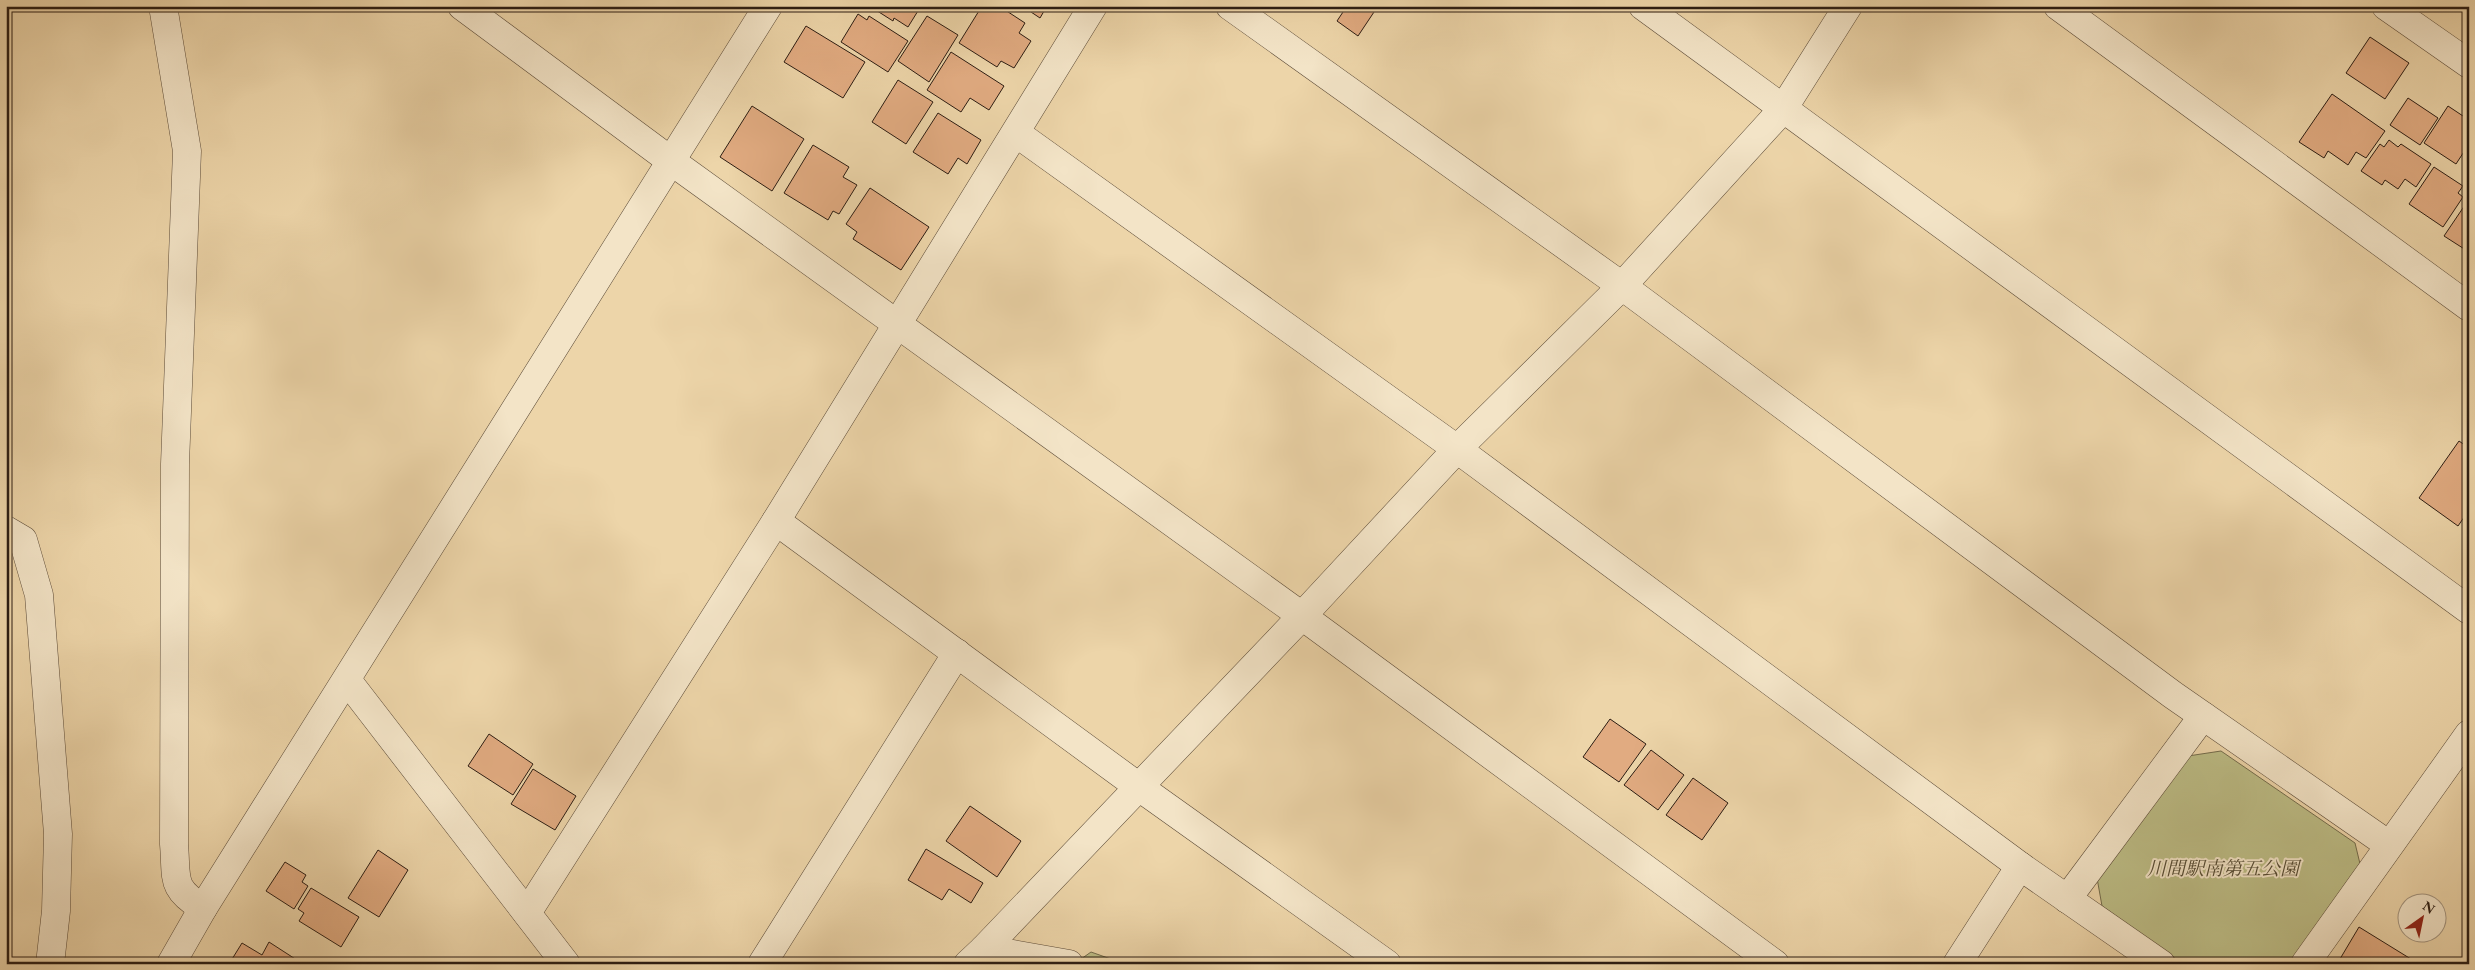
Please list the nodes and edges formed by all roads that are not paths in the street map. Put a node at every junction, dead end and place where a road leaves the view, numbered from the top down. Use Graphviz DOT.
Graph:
graph roads {
  1 [pos="163,6"];
  2 [pos="462,6"];
  3 [pos="768,6"];
  4 [pos="1092,6"];
  5 [pos="1230,6"];
  6 [pos="1643,6"];
  7 [pos="1848,6"];
  8 [pos="2058,6"];
  9 [pos="2386,6"];
  10 [pos="2469,64"];
  11 [pos="1783,110"];
  12 [pos="1016,133"];
  13 [pos="671,161"];
  14 [pos="1622,286"];
  15 [pos="2469,308"];
  16 [pos="896,323"];
  17 [pos="1457,450"];
  18 [pos="776,521"];
  19 [pos="6,530"];
  20 [pos="2469,610"];
  21 [pos="1302,616"];
  22 [pos="957,653"];
  23 [pos="347,680"];
  24 [pos="2204,716"];
  25 [pos="2469,734"];
  26 [pos="1139,787"];
  27 [pos="2390,845"];
  28 [pos="2020,866"];
  29 [pos="2067,899"];
  30 [pos="203,908"];
  31 [pos="528,913"];
  32 [pos="976,957"];
  33 [pos="50,964"];
  34 [pos="171,964"];
  35 [pos="566,964"];
  36 [pos="762,964"];
  37 [pos="1069,964"];
  38 [pos="1387,964"];
  39 [pos="1776,964"];
  40 [pos="1957,964"];
  41 [pos="2161,964"];
  42 [pos="2305,964"];
  1 -- 30 [label="street"];
  2 -- 13 [label="street"];
  3 -- 13 [label="street"];
  4 -- 12 [label="street"];
  5 -- 14 [label="street"];
  6 -- 11 [label="street"];
  7 -- 11 [label="street"];
  8 -- 15 [label="street"];
  9 -- 10 [label="street"];
  11 -- 14 [label="street"];
  11 -- 20 [label="street"];
  12 -- 16 [label="street"];
  12 -- 17 [label="street"];
  13 -- 16 [label="street"];
  13 -- 23 [label="street"];
  14 -- 17 [label="street"];
  14 -- 24 [label="street"];
  16 -- 18 [label="street"];
  16 -- 21 [label="street"];
  17 -- 21 [label="street"];
  17 -- 28 [label="street"];
  18 -- 22 [label="street"];
  18 -- 31 [label="street"];
  19 -- 33 [label="street"];
  21 -- 26 [label="street"];
  21 -- 39 [label="street"];
  22 -- 26 [label="street"];
  22 -- 36 [label="street"];
  23 -- 30 [label="street"];
  23 -- 31 [label="street"];
  24 -- 27 [label="street"];
  24 -- 29 [label="street"];
  25 -- 27 [label="street"];
  26 -- 32 [label="street"];
  26 -- 38 [label="street"];
  27 -- 42 [label="street"];
  28 -- 29 [label="street"];
  28 -- 40 [label="street"];
  29 -- 41 [label="street"];
  30 -- 34 [label="street"];
  31 -- 35 [label="street"];
  32 -- 37 [label="street"];
}
